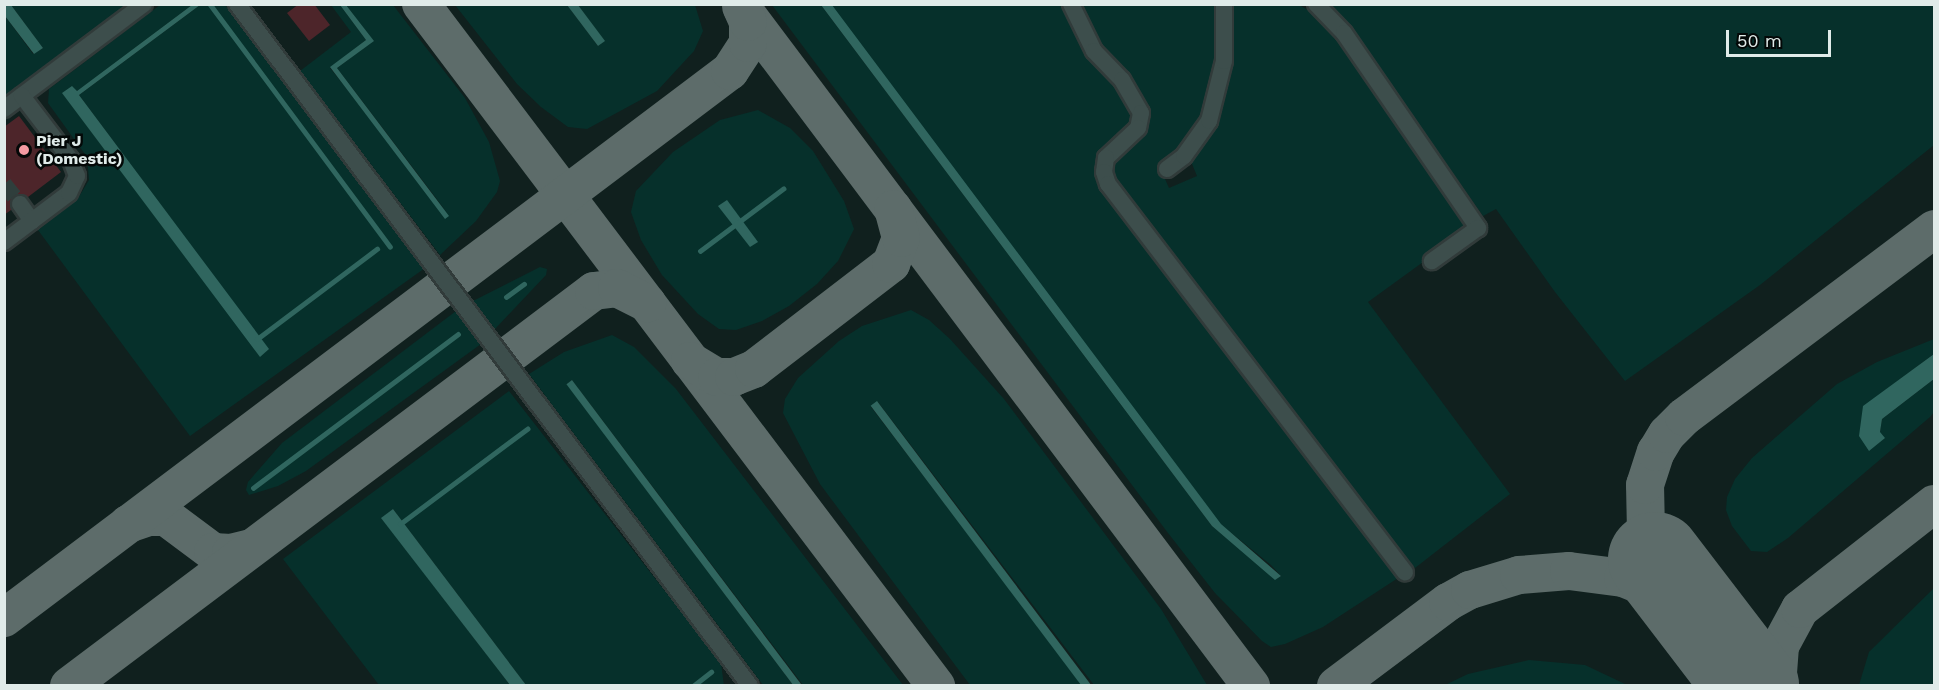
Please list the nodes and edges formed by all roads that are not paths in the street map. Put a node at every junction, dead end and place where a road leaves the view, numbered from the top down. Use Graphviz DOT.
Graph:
graph roads {
  1 [pos="144,4"];
  2 [pos="237,4"];
  3 [pos="1071,4"];
  4 [pos="1224,4"];
  5 [pos="1316,4"];
  6 [pos="22,96"];
  7 [pos="4,109"];
  8 [pos="1167,170"];
  9 [pos="20,204"];
  10 [pos="32,221"];
  11 [pos="4,242"];
  12 [pos="1432,261"];
  13 [pos="1405,572"];
  14 [pos="747,685"];
  1 -- 6 [label="lane"];
  2 -- 14 [label="lane"];
  3 -- 13 [label="lane"];
  4 -- 8 [label="lane"];
  5 -- 12 [label="lane"];
  6 -- 7 [label="lane"];
  6 -- 10 [label="lane"];
  9 -- 10 [label="lane"];
  10 -- 11 [label="lane"];
}
